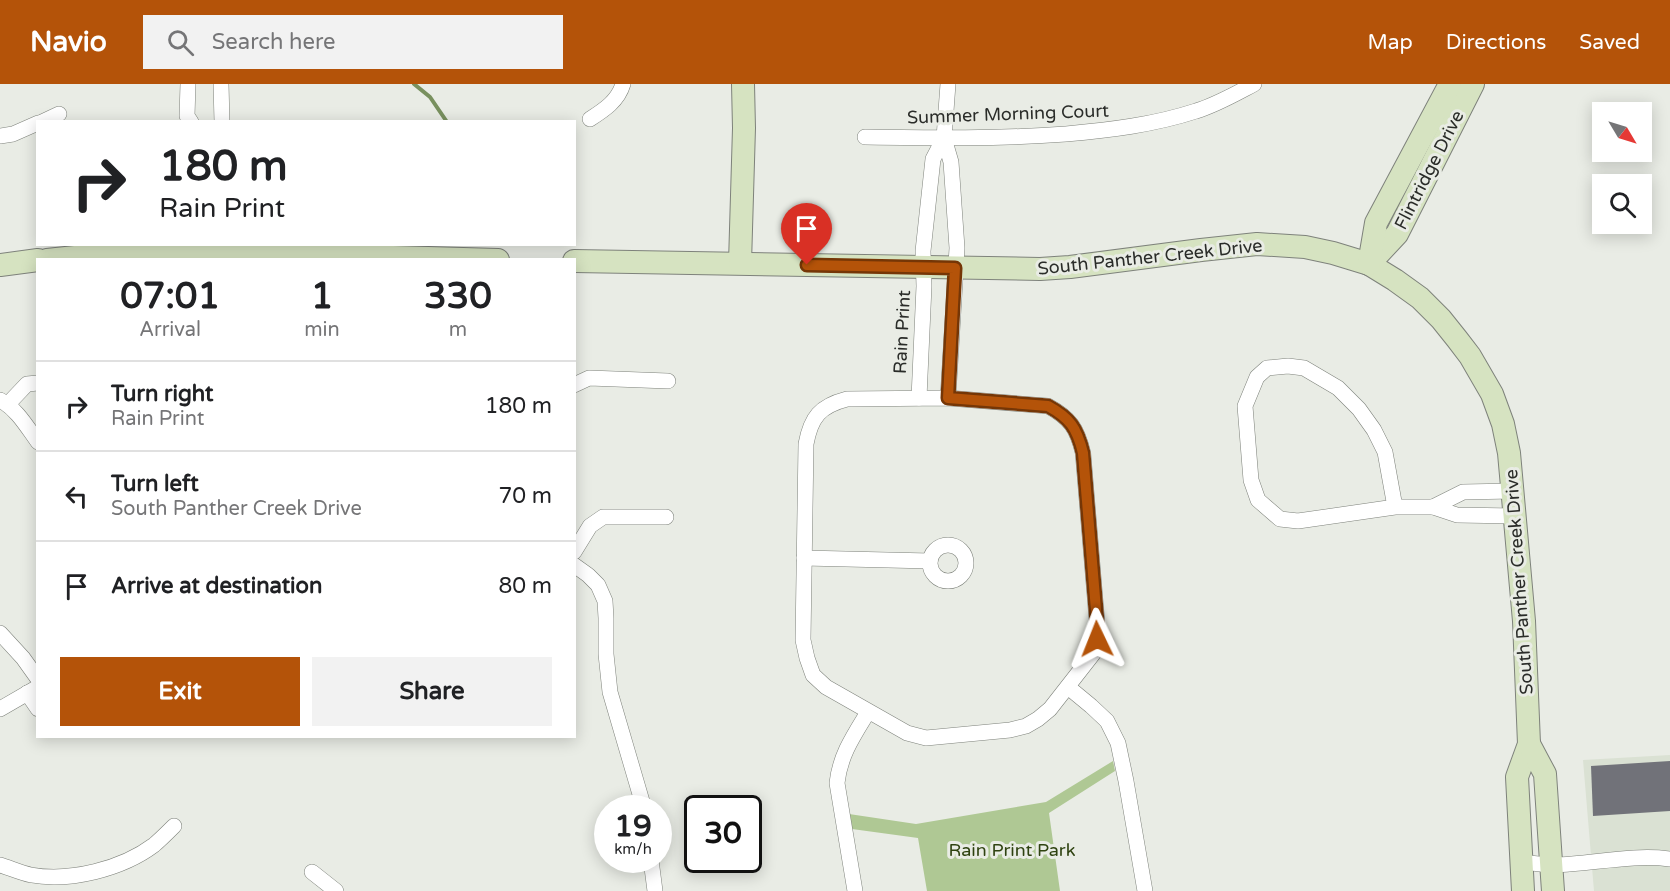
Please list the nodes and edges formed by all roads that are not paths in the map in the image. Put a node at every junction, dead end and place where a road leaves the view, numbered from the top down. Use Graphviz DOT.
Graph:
graph roads {
  1 [pos="188,84"];
  2 [pos="220,84"];
  3 [pos="623,84"];
  4 [pos="743,84"];
  5 [pos="948,84"];
  6 [pos="1254,84"];
  7 [pos="1450,84"];
  8 [pos="1473,84"];
  9 [pos="59,114"];
  10 [pos="590,119"];
  11 [pos="46,120"];
  12 [pos="190,120"];
  13 [pos="222,120"];
  14 [pos="36,124"];
  15 [pos="0,135"];
  16 [pos="864,137"];
  17 [pos="944,138"];
  18 [pos="373,254"];
  19 [pos="66,258"];
  20 [pos="456,258"];
  21 [pos="36,260"];
  22 [pos="576,261"];
  23 [pos="740,263"];
  24 [pos="1369,264"];
  25 [pos="0,265"];
  26 [pos="923,268"];
  27 [pos="955,268"];
  28 [pos="668,381"];
  29 [pos="36,383"];
  30 [pos="576,384"];
  31 [pos="919,398"];
  32 [pos="948,398"];
  33 [pos="4,402"];
  34 [pos="36,439"];
  35 [pos="1512,491"];
  36 [pos="1395,507"];
  37 [pos="1433,507"];
  38 [pos="1514,516"];
  39 [pos="666,517"];
  40 [pos="576,549"];
  41 [pos="804,558"];
  42 [pos="930,561"];
  43 [pos="576,566"];
  44 [pos="0,633"];
  45 [pos="36,676"];
  46 [pos="1068,687"];
  47 [pos="32,690"];
  48 [pos="0,709"];
  49 [pos="868,711"];
  50 [pos="1529,744"];
  51 [pos="640,795"];
  52 [pos="174,826"];
  53 [pos="1670,859"];
  54 [pos="1522,862"];
  55 [pos="0,865"];
  56 [pos="1551,865"];
  57 [pos="312,872"];
  58 [pos="653,873"];
  59 [pos="336,891"];
  60 [pos="655,891"];
  61 [pos="855,891"];
  62 [pos="1145,891"];
  63 [pos="1523,891"];
  64 [pos="1553,891"];
  1 -- 12 [label="street"];
  2 -- 13 [label="street"];
  3 -- 10 [label="street"];
  4 -- 23 [label="street"];
  5 -- 17 [label="street"];
  6 -- 17 [label="street, Summer Morning Court"];
  7 -- 24 [label="street, Flintridge Drive"];
  8 -- 24 [label="street, Flintridge Drive"];
  9 -- 11 [label="street"];
  14 -- 15 [label="street"];
  16 -- 17 [label="street, Summer Morning Court"];
  17 -- 26 [label="street, Rain Print"];
  17 -- 27 [label="street"];
  18 -- 19 [label="street"];
  18 -- 20 [label="street"];
  21 -- 25 [label="street"];
  22 -- 23 [label="street, South Panther Creek Drive"];
  23 -- 26 [label="street, South Panther Creek Drive"];
  24 -- 27 [label="street, South Panther Creek Drive"];
  24 -- 35 [label="street, South Panther Creek Drive"];
  26 -- 27 [label="street, South Panther Creek Drive"];
  26 -- 31 [label="street, Rain Print"];
  27 -- 32 [label="street"];
  28 -- 30 [label="street"];
  29 -- 33 [label="street"];
  31 -- 32 [label="street"];
  31 -- 41 [label="street"];
  32 -- 46 [label="street"];
  33 -- 34 [label="street"];
  35 -- 37 [label="street"];
  35 -- 38 [label="street, South Panther Creek Drive"];
  36 -- 36 [label="street"];
  36 -- 37 [label="street"];
  37 -- 38 [label="street"];
  38 -- 50 [label="street, South Panther Creek Drive"];
  39 -- 40 [label="street"];
  41 -- 42 [label="street"];
  41 -- 49 [label="street"];
  43 -- 51 [label="street"];
  44 -- 45 [label="street"];
  46 -- 49 [label="street"];
  46 -- 62 [label="street"];
  47 -- 48 [label="street"];
  49 -- 61 [label="street"];
  50 -- 54 [label="street, South Panther Creek Drive"];
  50 -- 56 [label="street, South Panther Creek Drive"];
  52 -- 55 [label="street"];
  53 -- 56 [label="street"];
  54 -- 56 [label="street"];
  54 -- 63 [label="street, South Panther Creek Drive"];
  56 -- 64 [label="street, South Panther Creek Drive"];
  57 -- 59 [label="street"];
  58 -- 60 [label="street"];
}
